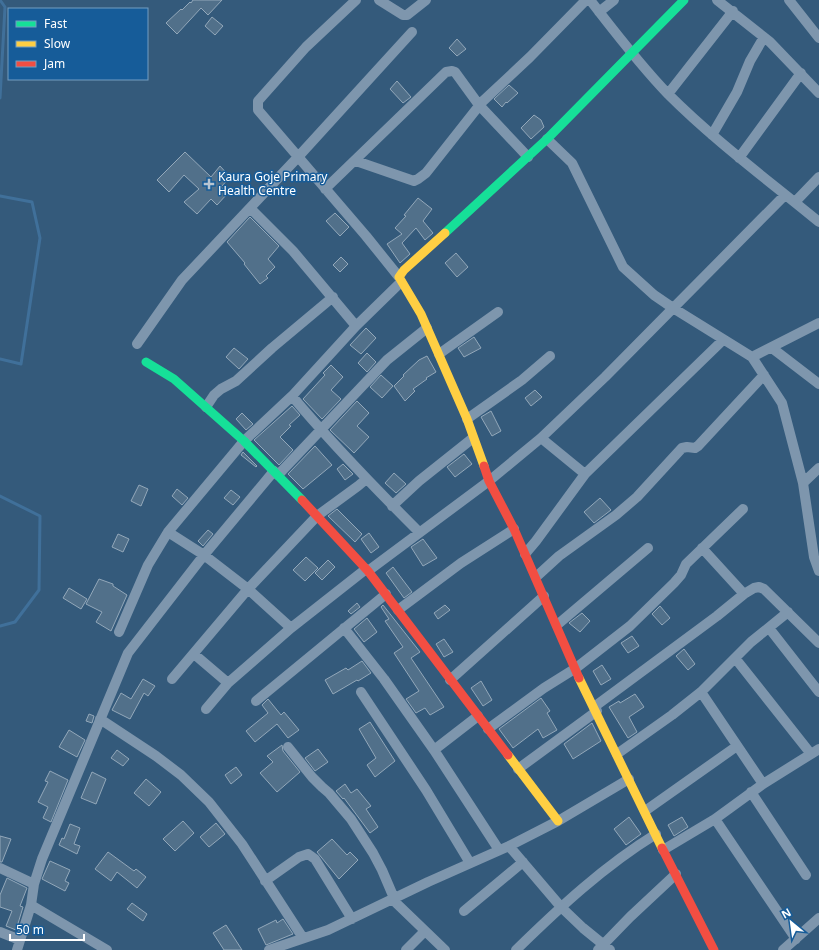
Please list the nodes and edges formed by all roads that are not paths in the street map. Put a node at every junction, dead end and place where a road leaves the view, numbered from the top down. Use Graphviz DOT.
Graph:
graph roads {
  1 [pos="356,0"];
  2 [pos="379,0"];
  3 [pos="426,0"];
  4 [pos="586,0"];
  5 [pos="590,0"];
  6 [pos="614,0"];
  7 [pos="684,0"];
  8 [pos="717,0"];
  9 [pos="789,0"];
  10 [pos="733,11"];
  11 [pos="599,12"];
  12 [pos="412,32"];
  13 [pos="764,37"];
  14 [pos="819,38"];
  15 [pos="631,53"];
  16 [pos="801,73"];
  17 [pos="819,93"];
  18 [pos="668,94"];
  19 [pos="479,105"];
  20 [pos="712,135"];
  21 [pos="547,139"];
  22 [pos="528,157"];
  23 [pos="298,158"];
  24 [pos="739,158"];
  25 [pos="356,161"];
  26 [pos="819,178"];
  27 [pos="326,189"];
  28 [pos="785,195"];
  29 [pos="795,202"];
  30 [pos="250,208"];
  31 [pos="819,222"];
  32 [pos="400,280"];
  33 [pos="333,297"];
  34 [pos="673,308"];
  35 [pos="498,312"];
  36 [pos="819,323"];
  37 [pos="356,326"];
  38 [pos="427,328"];
  39 [pos="723,340"];
  40 [pos="137,344"];
  41 [pos="772,348"];
  42 [pos="438,354"];
  43 [pos="550,356"];
  44 [pos="752,357"];
  45 [pos="146,362"];
  46 [pos="764,375"];
  47 [pos="819,384"];
  48 [pos="292,396"];
  49 [pos="206,407"];
  50 [pos="467,419"];
  51 [pos="321,430"];
  52 [pos="473,438"];
  53 [pos="541,438"];
  54 [pos="244,441"];
  55 [pos="819,468"];
  56 [pos="276,473"];
  57 [pos="585,474"];
  58 [pos="365,478"];
  59 [pos="489,481"];
  60 [pos="803,483"];
  61 [pos="392,506"];
  62 [pos="743,509"];
  63 [pos="317,516"];
  64 [pos="514,529"];
  65 [pos="168,532"];
  66 [pos="419,532"];
  67 [pos="648,548"];
  68 [pos="702,548"];
  69 [pos="525,554"];
  70 [pos="204,555"];
  71 [pos="367,570"];
  72 [pos="819,571"];
  73 [pos="536,577"];
  74 [pos="248,589"];
  75 [pos="386,594"];
  76 [pos="744,594"];
  77 [pos="544,596"];
  78 [pos="398,610"];
  79 [pos="788,612"];
  80 [pos="557,625"];
  81 [pos="292,628"];
  82 [pos="344,628"];
  83 [pos="769,628"];
  84 [pos="119,632"];
  85 [pos="819,642"];
  86 [pos="194,654"];
  87 [pos="735,658"];
  88 [pos="576,668"];
  89 [pos="172,679"];
  90 [pos="450,680"];
  91 [pos="228,683"];
  92 [pos="361,692"];
  93 [pos="701,692"];
  94 [pos="819,692"];
  95 [pos="256,701"];
  96 [pos="206,709"];
  97 [pos="595,709"];
  98 [pos="478,716"];
  99 [pos="100,719"];
  100 [pos="488,730"];
  101 [pos="737,746"];
  102 [pos="288,748"];
  103 [pos="434,750"];
  104 [pos="815,751"];
  105 [pos="617,754"];
  106 [pos="518,768"];
  107 [pos="629,779"];
  108 [pos="763,784"];
  109 [pos="751,792"];
  110 [pos="645,812"];
  111 [pos="715,819"];
  112 [pos="558,821"];
  113 [pos="656,834"];
  114 [pos="509,846"];
  115 [pos="499,850"];
  116 [pos="663,850"];
  117 [pos="523,862"];
  118 [pos="470,863"];
  119 [pos="0,868"];
  120 [pos="676,874"];
  121 [pos="806,875"];
  122 [pos="264,881"];
  123 [pos="34,884"];
  124 [pos="393,898"];
  125 [pos="31,905"];
  126 [pos="561,907"];
  127 [pos="464,911"];
  128 [pos="352,918"];
  129 [pos="819,918"];
  130 [pos="426,931"];
  131 [pos="0,932"];
  132 [pos="303,938"];
  133 [pos="796,939"];
  134 [pos="20,940"];
  135 [pos="604,948"];
  136 [pos="17,950"];
  137 [pos="107,950"];
  138 [pos="269,950"];
  139 [pos="406,950"];
  140 [pos="445,950"];
  141 [pos="516,950"];
  142 [pos="714,950"];
  143 [pos="783,950"];
  1 -- 23 [label="street"];
  2 -- 3 [label="street"];
  4 -- 19 [label="street"];
  5 -- 11 [label="street"];
  6 -- 11 [label="street"];
  7 -- 15 [label="street"];
  8 -- 10 [label="street"];
  9 -- 14 [label="street"];
  10 -- 13 [label="street"];
  10 -- 18 [label="street"];
  11 -- 15 [label="street"];
  12 -- 23 [label="street"];
  13 -- 16 [label="street"];
  13 -- 20 [label="street"];
  15 -- 18 [label="street"];
  15 -- 21 [label="street"];
  16 -- 17 [label="street"];
  16 -- 24 [label="street"];
  18 -- 20 [label="street"];
  19 -- 22 [label="street"];
  19 -- 25 [label="street"];
  19 -- 25 [label="street"];
  20 -- 24 [label="street"];
  21 -- 22 [label="street"];
  21 -- 34 [label="street"];
  22 -- 32 [label="street"];
  23 -- 27 [label="street"];
  23 -- 30 [label="street"];
  24 -- 28 [label="street"];
  25 -- 27 [label="street"];
  26 -- 29 [label="street"];
  27 -- 32 [label="street"];
  28 -- 29 [label="street"];
  28 -- 34 [label="street"];
  29 -- 31 [label="street"];
  30 -- 33 [label="street"];
  30 -- 40 [label="street"];
  32 -- 37 [label="street"];
  32 -- 38 [label="street"];
  33 -- 37 [label="street"];
  33 -- 49 [label="street"];
  34 -- 39 [label="street"];
  34 -- 53 [label="street"];
  35 -- 42 [label="street"];
  36 -- 41 [label="street"];
  37 -- 48 [label="street"];
  38 -- 42 [label="street"];
  38 -- 51 [label="street"];
  39 -- 44 [label="street"];
  39 -- 57 [label="street"];
  41 -- 44 [label="street"];
  41 -- 47 [label="street"];
  42 -- 50 [label="street"];
  43 -- 50 [label="street"];
  44 -- 46 [label="street"];
  45 -- 49 [label="street"];
  46 -- 60 [label="street"];
  46 -- 73 [label="street"];
  48 -- 51 [label="street"];
  48 -- 54 [label="street"];
  49 -- 54 [label="street"];
  50 -- 52 [label="street"];
  51 -- 56 [label="street"];
  51 -- 58 [label="street"];
  52 -- 59 [label="street"];
  52 -- 61 [label="street"];
  53 -- 57 [label="street"];
  53 -- 59 [label="street"];
  54 -- 56 [label="street"];
  54 -- 65 [label="street"];
  55 -- 60 [label="street"];
  56 -- 63 [label="street"];
  56 -- 70 [label="street"];
  57 -- 69 [label="street"];
  58 -- 61 [label="street"];
  58 -- 63 [label="street"];
  59 -- 64 [label="street"];
  59 -- 66 [label="street"];
  60 -- 72 [label="street"];
  61 -- 66 [label="street"];
  62 -- 68 [label="street"];
  63 -- 71 [label="street"];
  63 -- 74 [label="street"];
  64 -- 69 [label="street"];
  64 -- 78 [label="street"];
  65 -- 70 [label="street"];
  65 -- 84 [label="street"];
  66 -- 71 [label="street"];
  67 -- 80 [label="street"];
  68 -- 76 [label="street"];
  68 -- 88 [label="street"];
  69 -- 73 [label="street"];
  70 -- 74 [label="street"];
  70 -- 99 [label="street"];
  71 -- 75 [label="street"];
  71 -- 81 [label="street"];
  73 -- 77 [label="street"];
  74 -- 81 [label="street"];
  74 -- 86 [label="street"];
  75 -- 78 [label="street"];
  75 -- 82 [label="street"];
  76 -- 79 [label="street"];
  76 -- 97 [label="street"];
  77 -- 80 [label="street"];
  77 -- 90 [label="street"];
  78 -- 90 [label="street"];
  79 -- 83 [label="street"];
  79 -- 85 [label="street"];
  80 -- 88 [label="street"];
  81 -- 91 [label="street"];
  82 -- 95 [label="street"];
  82 -- 103 [label="street"];
  83 -- 87 [label="street"];
  83 -- 94 [label="street"];
  86 -- 89 [label="street"];
  86 -- 91 [label="street"];
  87 -- 93 [label="street"];
  87 -- 104 [label="street"];
  88 -- 97 [label="street"];
  88 -- 100 [label="street"];
  90 -- 98 [label="street"];
  91 -- 96 [label="street"];
  92 -- 118 [label="street"];
  93 -- 101 [label="street"];
  93 -- 105 [label="street"];
  97 -- 105 [label="street"];
  97 -- 106 [label="street"];
  98 -- 100 [label="street"];
  98 -- 103 [label="street"];
  99 -- 122 [label="street"];
  99 -- 123 [label="street"];
  100 -- 106 [label="street"];
  101 -- 108 [label="street"];
  101 -- 110 [label="street"];
  102 -- 124 [label="street"];
  103 -- 115 [label="street"];
  104 -- 108 [label="street"];
  105 -- 107 [label="street"];
  106 -- 112 [label="street"];
  107 -- 110 [label="street"];
  107 -- 112 [label="street"];
  108 -- 109 [label="street"];
  109 -- 111 [label="street"];
  109 -- 121 [label="street"];
  110 -- 113 [label="street"];
  111 -- 116 [label="street"];
  111 -- 133 [label="street"];
  112 -- 114 [label="street"];
  113 -- 116 [label="street"];
  113 -- 126 [label="street"];
  114 -- 115 [label="street"];
  114 -- 117 [label="street"];
  115 -- 118 [label="street"];
  116 -- 120 [label="street"];
  117 -- 126 [label="street"];
  117 -- 127 [label="street"];
  118 -- 124 [label="street"];
  119 -- 123 [label="street"];
  120 -- 135 [label="street"];
  120 -- 142 [label="street"];
  122 -- 128 [label="street"];
  122 -- 132 [label="street"];
  123 -- 125 [label="street"];
  124 -- 128 [label="street"];
  124 -- 130 [label="street"];
  125 -- 134 [label="street"];
  125 -- 137 [label="street"];
  126 -- 135 [label="street"];
  126 -- 141 [label="street"];
  128 -- 132 [label="street"];
  129 -- 133 [label="street"];
  130 -- 139 [label="street"];
  130 -- 140 [label="street"];
  131 -- 134 [label="street"];
  132 -- 138 [label="street"];
  133 -- 143 [label="street"];
  134 -- 136 [label="street"];
}
